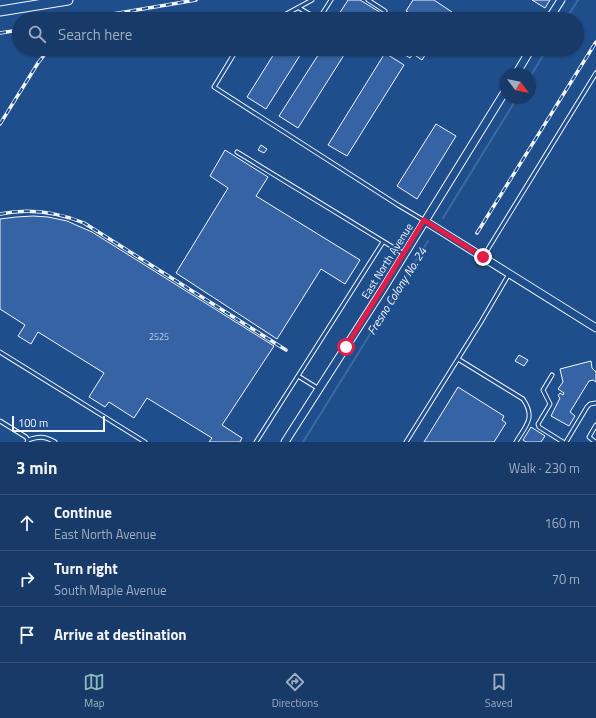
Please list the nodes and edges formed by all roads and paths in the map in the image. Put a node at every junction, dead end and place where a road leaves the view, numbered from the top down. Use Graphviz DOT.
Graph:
graph roads {
  1 [pos="68,0"];
  2 [pos="312,0"];
  3 [pos="331,0"];
  4 [pos="368,0"];
  5 [pos="561,0"];
  6 [pos="299,8"];
  7 [pos="0,11"];
  8 [pos="385,11"];
  9 [pos="291,12"];
  10 [pos="306,12"];
  11 [pos="323,12"];
  12 [pos="553,12"];
  13 [pos="233,56"];
  14 [pos="527,56"];
  15 [pos="520,68"];
  16 [pos="596,73"];
  17 [pos="500,100"];
  18 [pos="237,152"];
  19 [pos="424,220"];
  20 [pos="383,242"];
  21 [pos="404,254"];
  22 [pos="483,257"];
  23 [pos="509,274"];
  24 [pos="596,328"];
  25 [pos="0,352"];
  26 [pos="458,359"];
  27 [pos="552,375"];
  28 [pos="298,376"];
  29 [pos="319,389"];
  30 [pos="596,403"];
  31 [pos="0,421"];
  32 [pos="596,425"];
  33 [pos="589,437"];
  34 [pos="28,441"];
  35 [pos="56,442"];
  36 [pos="145,442"];
  37 [pos="256,442"];
  38 [pos="285,442"];
  39 [pos="406,442"];
  40 [pos="516,442"];
  41 [pos="565,442"];
  42 [pos="585,442"];
  43 [pos="595,442"];
  1 -- 7 [label="main road"];
  2 -- 6 [label="lane"];
  3 -- 11 [label="lane"];
  4 -- 8 [label="lane"];
  5 -- 12 [label="street"];
  6 -- 9 [label="lane"];
  6 -- 10 [label="lane"];
  13 -- 19 [label="lane"];
  14 -- 15 [label="street"];
  16 -- 22 [label="lane"];
  17 -- 19 [label="street, East North Avenue"];
  18 -- 20 [label="lane"];
  19 -- 21 [label="street, East North Avenue"];
  19 -- 22 [label="street"];
  20 -- 21 [label="lane"];
  20 -- 28 [label="lane"];
  21 -- 29 [label="street, East North Avenue"];
  22 -- 23 [label="street"];
  23 -- 24 [label="street"];
  23 -- 26 [label="lane"];
  25 -- 36 [label="lane"];
  26 -- 39 [label="lane"];
  26 -- 40 [label="lane"];
  27 -- 41 [label="lane"];
  28 -- 29 [label="lane"];
  28 -- 37 [label="lane"];
  29 -- 38 [label="street, East North Avenue"];
  30 -- 41 [label="lane"];
  31 -- 34 [label="lane"];
  32 -- 33 [label="lane"];
  33 -- 42 [label="lane"];
  33 -- 43 [label="lane"];
  34 -- 35 [label="lane"];
}
